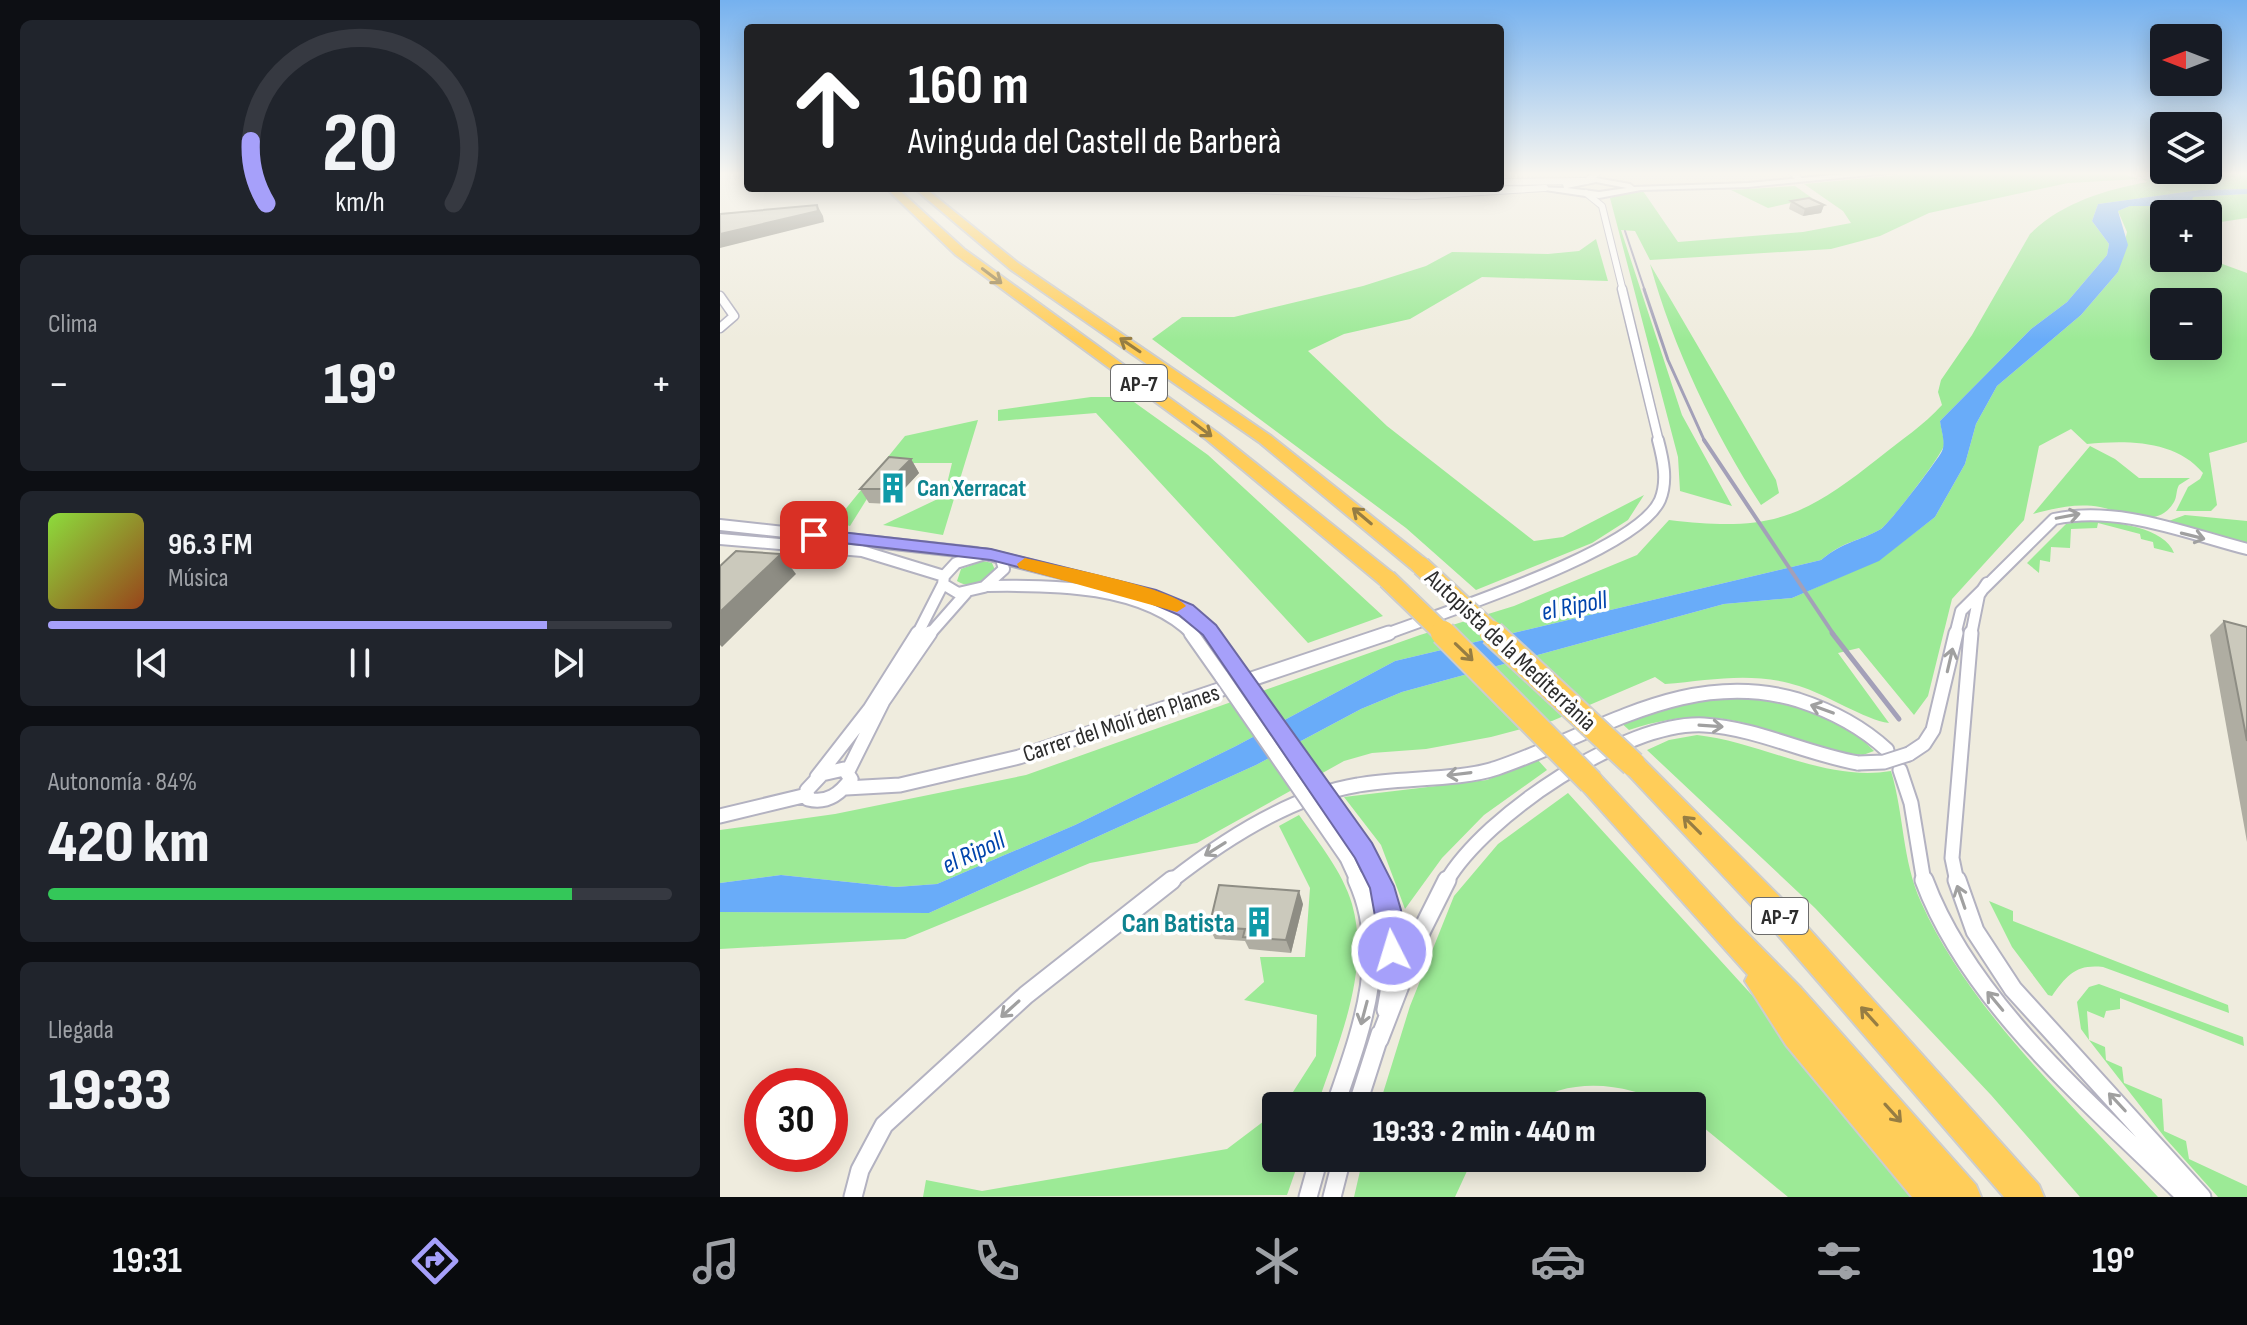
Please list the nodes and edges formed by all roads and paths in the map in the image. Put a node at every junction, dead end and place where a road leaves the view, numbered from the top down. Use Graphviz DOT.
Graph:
graph roads {
  1 [pos="934,228"];
  2 [pos="968,228"];
  3 [pos="1607,228"];
  4 [pos="720,296"];
  5 [pos="720,328"];
  6 [pos="720,525"];
  7 [pos="720,539"];
  8 [pos="2247,549"];
  9 [pos="985,554"];
  10 [pos="1001,559"];
  11 [pos="944,580"];
  12 [pos="1987,583"];
  13 [pos="987,586"];
  14 [pos="966,593"];
  15 [pos="1887,750"];
  16 [pos="1905,762"];
  17 [pos="848,771"];
  18 [pos="817,777"];
  19 [pos="846,788"];
  20 [pos="807,795"];
  21 [pos="720,816"];
  22 [pos="1726,932"];
  23 [pos="1379,1040"];
  24 [pos="1340,1092"];
  25 [pos="1362,1092"];
  26 [pos="1315,1172"];
  27 [pos="1338,1172"];
  28 [pos="853,1197"];
  29 [pos="1308,1197"];
  30 [pos="1332,1197"];
  31 [pos="1934,1197"];
  32 [pos="1964,1197"];
  33 [pos="2027,1197"];
  34 [pos="2186,1197"];
  35 [pos="2202,1197"];
  1 -- 22 [label="highway, Autopista de la Mediterrània / AP-7, one-way, bridge"];
  33 -- 2 [label="highway, Autopista de la Mediterrània / AP-7, one-way, bridge"];
  3 -- 19 [label="street, Carrer del Molí den Planes"];
  4 -- 5 [label="street"];
  6 -- 9 [label="street"];
  7 -- 11 [label="street"];
  12 -- 8 [label="street, one-way"];
  9 -- 10 [label="street"];
  9 -- 11 [label="street"];
  10 -- 13 [label="street"];
  10 -- 23 [label="street, bridge"];
  11 -- 14 [label="street"];
  11 -- 18 [label="street"];
  16 -- 12 [label="street, one-way"];
  35 -- 12 [label="street, one-way"];
  13 -- 14 [label="street"];
  13 -- 24 [label="street, one-way, bridge"];
  14 -- 17 [label="street"];
  15 -- 28 [label="street, one-way"];
  23 -- 16 [label="street, one-way, bridge"];
  34 -- 16 [label="street, one-way"];
  17 -- 18 [label="street"];
  17 -- 19 [label="street"];
  18 -- 20 [label="street"];
  19 -- 20 [label="street, Carrer del Molí den Planes"];
  20 -- 21 [label="street"];
  22 -- 31 [label="highway"];
  22 -- 32 [label="highway, Autopista de la Mediterrània / AP-7, one-way"];
  23 -- 25 [label="street"];
  26 -- 29 [label="street"];
  27 -- 30 [label="street"];
}
